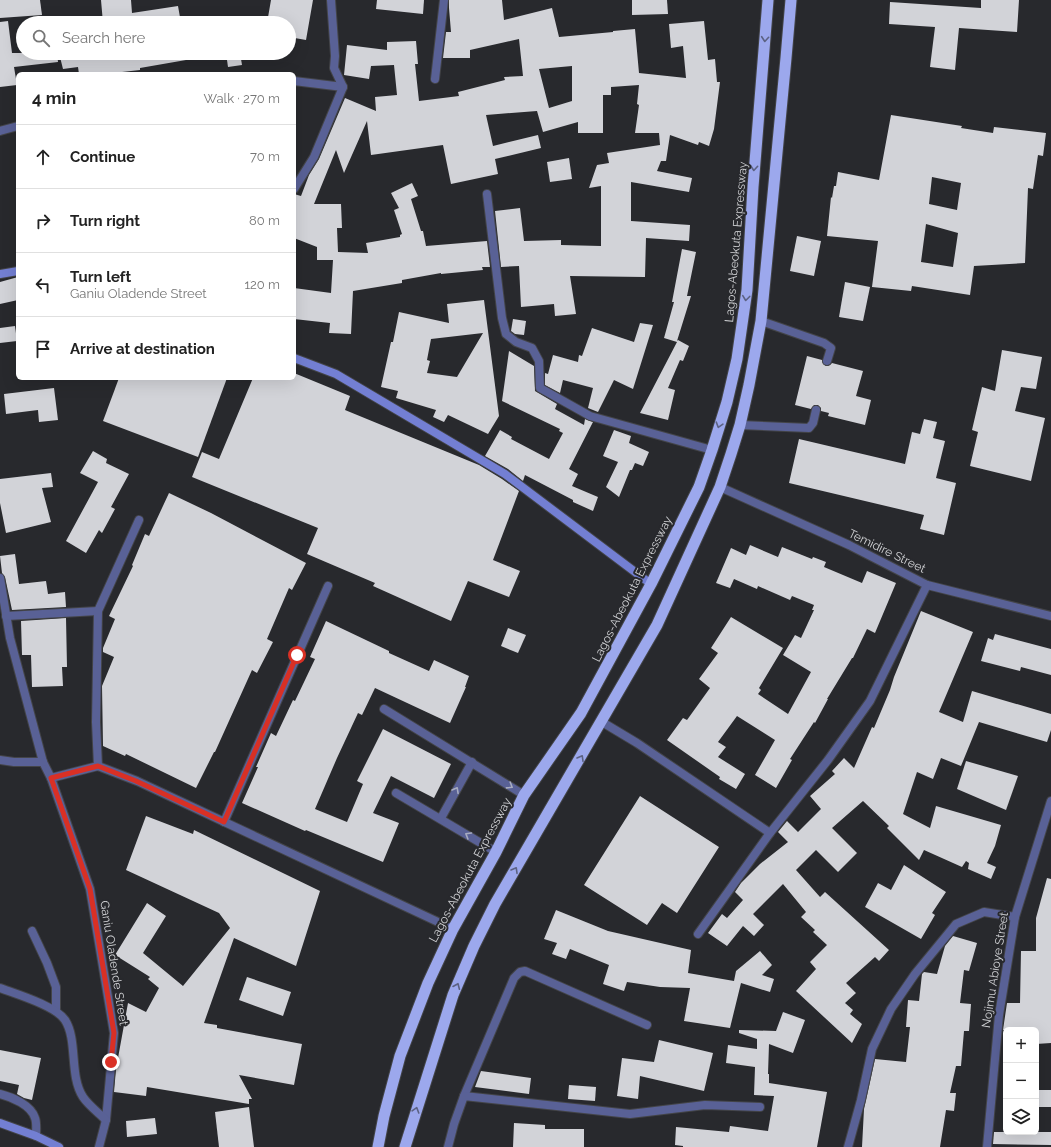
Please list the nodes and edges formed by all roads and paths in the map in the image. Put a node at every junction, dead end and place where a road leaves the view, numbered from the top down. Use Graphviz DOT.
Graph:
graph roads {
  1 [pos="331,0"];
  2 [pos="444,0"];
  3 [pos="768,0"];
  4 [pos="790,0"];
  5 [pos="435,79"];
  6 [pos="296,81"];
  7 [pos="343,87"];
  8 [pos="16,127"];
  9 [pos="0,131"];
  10 [pos="296,186"];
  11 [pos="487,194"];
  12 [pos="16,271"];
  13 [pos="0,274"];
  14 [pos="761,321"];
  15 [pos="296,359"];
  16 [pos="827,361"];
  17 [pos="816,410"];
  18 [pos="740,425"];
  19 [pos="712,450"];
  20 [pos="720,487"];
  21 [pos="139,520"];
  22 [pos="0,578"];
  23 [pos="651,584"];
  24 [pos="927,584"];
  25 [pos="328,586"];
  26 [pos="98,611"];
  27 [pos="6,616"];
  28 [pos="1051,616"];
  29 [pos="384,709"];
  30 [pos="602,722"];
  31 [pos="0,760"];
  32 [pos="43,762"];
  33 [pos="472,762"];
  34 [pos="98,766"];
  35 [pos="51,778"];
  36 [pos="396,792"];
  37 [pos="524,795"];
  38 [pos="1051,801"];
  39 [pos="440,818"];
  40 [pos="224,822"];
  41 [pos="770,833"];
  42 [pos="496,852"];
  43 [pos="1015,917"];
  44 [pos="453,929"];
  45 [pos="32,931"];
  46 [pos="698,934"];
  47 [pos="0,988"];
  48 [pos="56,1011"];
  49 [pos="647,1025"];
  50 [pos="0,1094"];
  51 [pos="464,1096"];
  52 [pos="760,1107"];
  53 [pos="106,1120"];
  54 [pos="0,1123"];
  55 [pos="36,1136"];
  56 [pos="58,1147"];
  57 [pos="99,1147"];
  58 [pos="378,1147"];
  59 [pos="405,1147"];
  60 [pos="448,1147"];
  61 [pos="848,1147"];
  62 [pos="987,1147"];
  1 -- 7 [label="street"];
  2 -- 5 [label="street"];
  3 -- 19 [label="highway, Lagos-Abeokuta Expressway, one-way"];
  4 -- 14 [label="highway"];
  6 -- 7 [label="street"];
  7 -- 10 [label="street"];
  8 -- 9 [label="street"];
  11 -- 19 [label="street"];
  12 -- 13 [label="main road"];
  14 -- 16 [label="street"];
  14 -- 18 [label="highway"];
  15 -- 23 [label="main road"];
  17 -- 18 [label="street"];
  18 -- 20 [label="highway"];
  19 -- 23 [label="highway, Lagos-Abeokuta Expressway"];
  20 -- 24 [label="street, Temidire Street"];
  20 -- 30 [label="highway"];
  21 -- 26 [label="street"];
  22 -- 27 [label="street, Ganiu Oladende Street"];
  23 -- 37 [label="highway, Lagos-Abeokuta Expressway"];
  24 -- 28 [label="street, Temidire Street"];
  24 -- 41 [label="street"];
  25 -- 40 [label="street"];
  26 -- 27 [label="street"];
  26 -- 34 [label="street"];
  27 -- 32 [label="street, Ganiu Oladende Street"];
  29 -- 33 [label="street"];
  30 -- 41 [label="street"];
  59 -- 30 [label="highway, one-way"];
  31 -- 32 [label="street"];
  32 -- 35 [label="street, Ganiu Oladende Street"];
  33 -- 37 [label="street, one-way"];
  39 -- 33 [label="street, one-way"];
  34 -- 35 [label="street"];
  34 -- 40 [label="street"];
  35 -- 53 [label="street, Ganiu Oladende Street"];
  36 -- 39 [label="street"];
  37 -- 42 [label="highway, Lagos-Abeokuta Expressway"];
  38 -- 43 [label="street, Nojimu Abioye Street"];
  42 -- 39 [label="street, one-way"];
  40 -- 44 [label="street"];
  41 -- 46 [label="street"];
  42 -- 44 [label="highway, Lagos-Abeokuta Expressway"];
  43 -- 61 [label="street"];
  43 -- 62 [label="street, Nojimu Abioye Street"];
  44 -- 58 [label="highway, Lagos-Abeokuta Expressway"];
  45 -- 48 [label="street"];
  47 -- 48 [label="street"];
  48 -- 53 [label="street"];
  49 -- 51 [label="street"];
  50 -- 55 [label="street"];
  51 -- 52 [label="street"];
  51 -- 60 [label="street"];
  53 -- 57 [label="street, Ganiu Oladende Street"];
  54 -- 55 [label="main road"];
  55 -- 56 [label="main road"];
}
